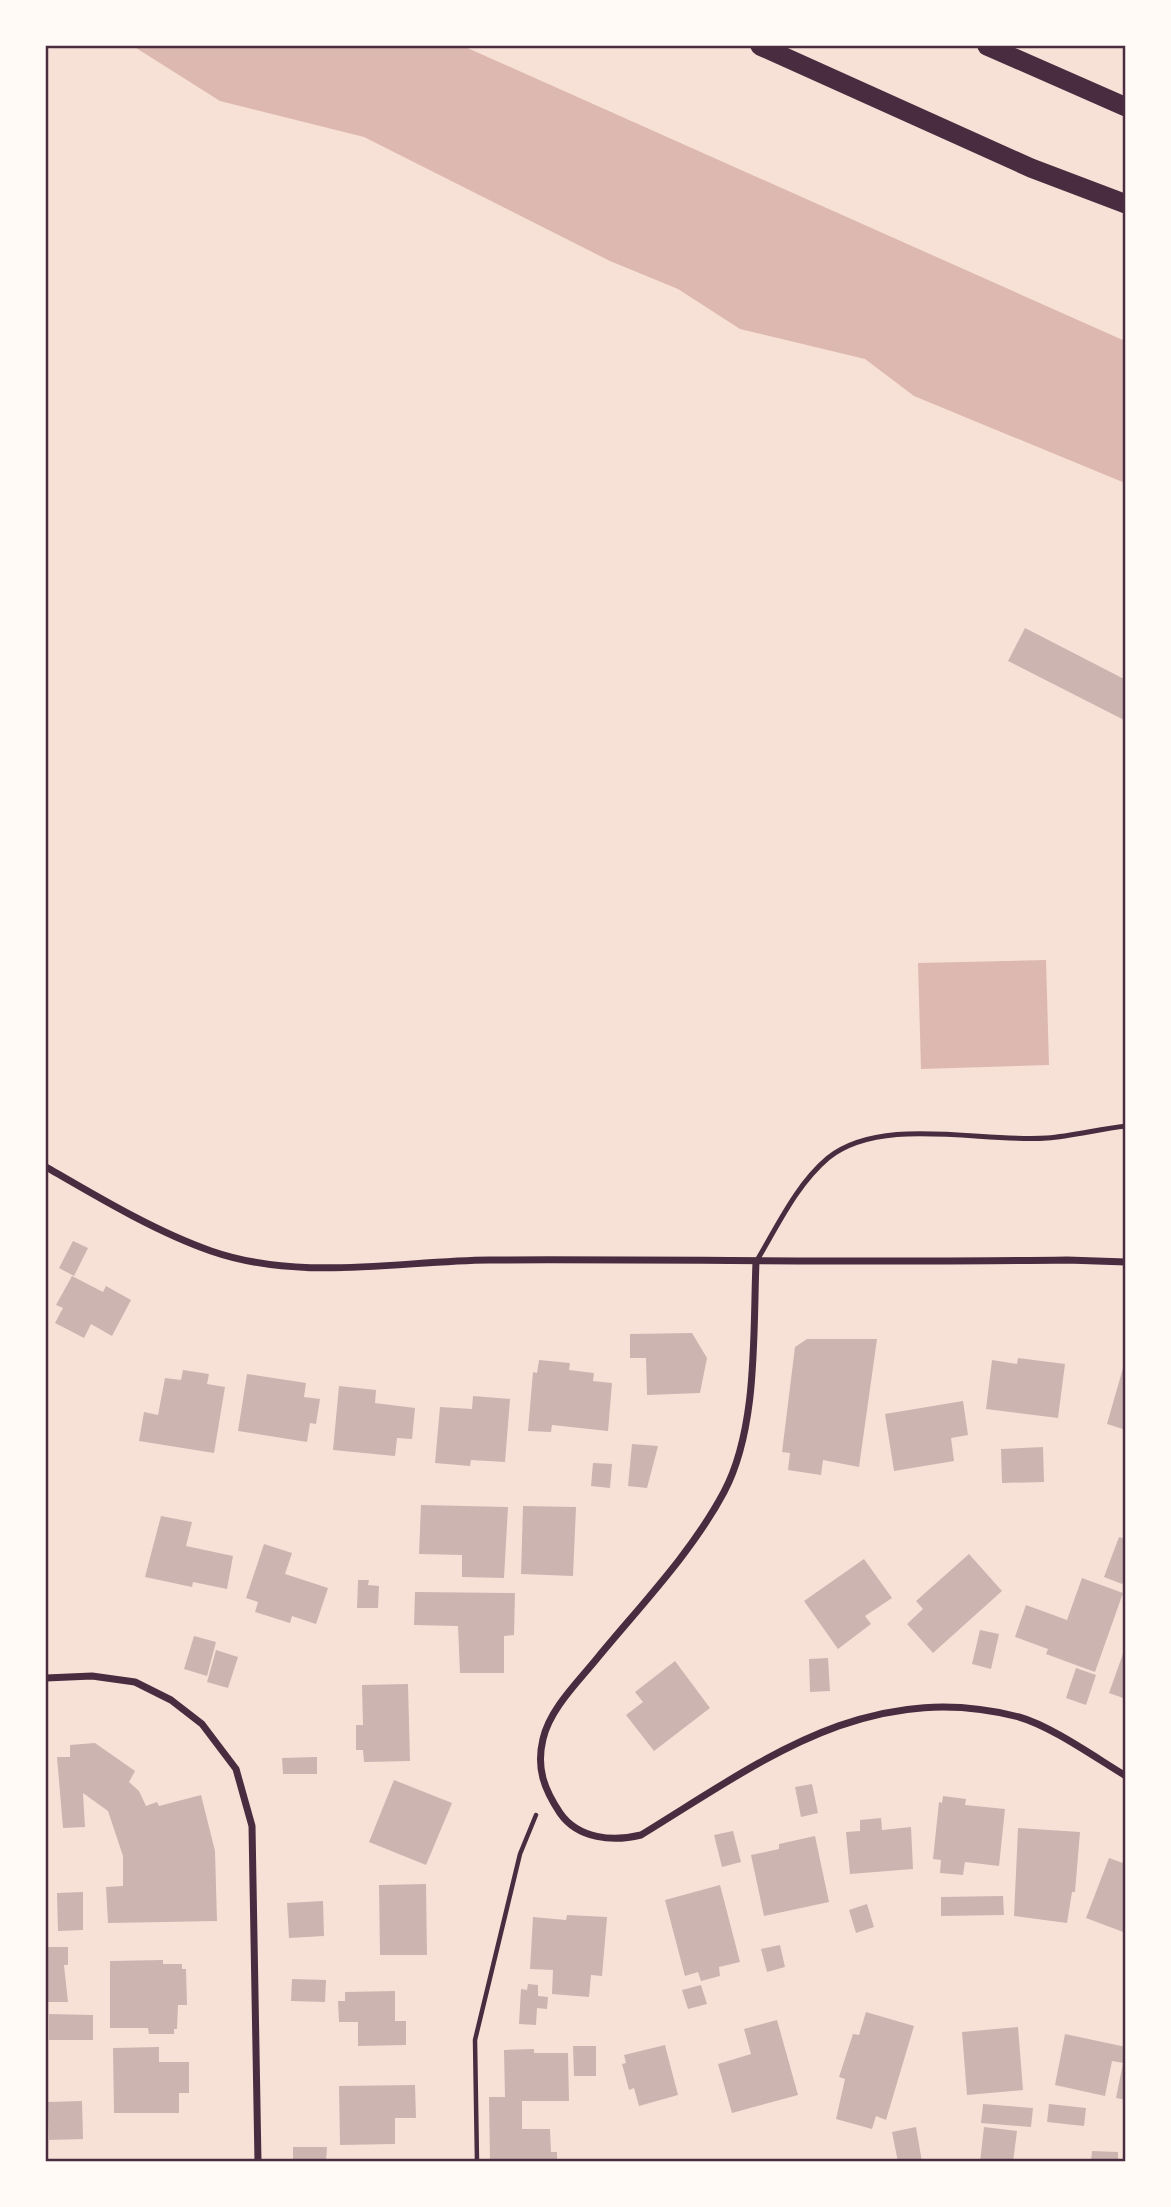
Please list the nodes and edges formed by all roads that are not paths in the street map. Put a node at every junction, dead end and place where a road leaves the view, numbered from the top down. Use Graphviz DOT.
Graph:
graph roads {
  1 [pos="760,46"];
  2 [pos="987,46"];
  3 [pos="1125,107"];
  4 [pos="1125,204"];
  5 [pos="1125,1126"];
  6 [pos="46,1167"];
  7 [pos="756,1262"];
  8 [pos="1125,1262"];
  9 [pos="46,1678"];
  10 [pos="1125,1776"];
  11 [pos="258,2161"];
  1 -- 4 [label="highway"];
  2 -- 3 [label="highway"];
  5 -- 7 [label="lane"];
  6 -- 7 [label="street"];
  7 -- 8 [label="street"];
  7 -- 10 [label="street"];
  9 -- 11 [label="street"];
}
